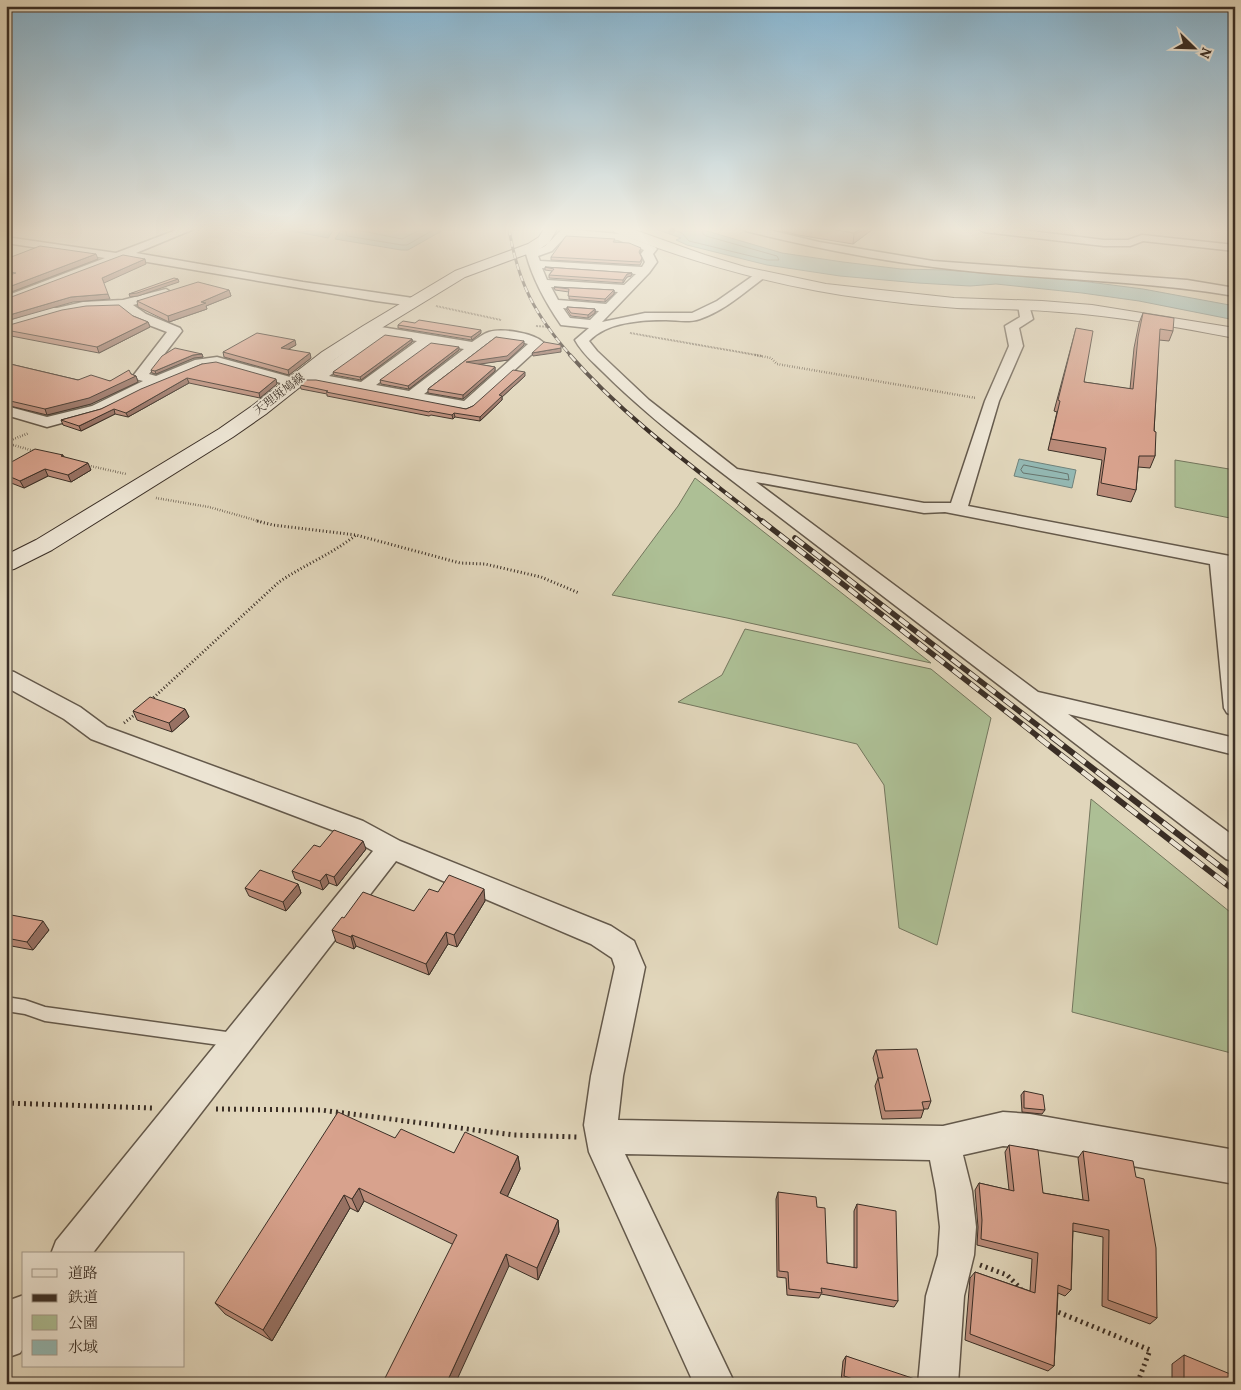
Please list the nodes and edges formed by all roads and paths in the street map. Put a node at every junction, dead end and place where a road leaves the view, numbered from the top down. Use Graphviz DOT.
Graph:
graph roads {
  1 [pos="21,294"];
  2 [pos="164,294"];
  3 [pos="348,294"];
  4 [pos="427,294"];
  5 [pos="548,294"];
  6 [pos="622,294"];
  7 [pos="733,294"];
  8 [pos="864,294"];
  9 [pos="6,300"];
  10 [pos="413,302"];
  11 [pos="553,303"];
  12 [pos="124,304"];
  13 [pos="1024,305"];
  14 [pos="609,308"];
  15 [pos="508,322"];
  16 [pos="6,326"];
  17 [pos="535,326"];
  18 [pos="552,327"];
  19 [pos="600,329"];
  20 [pos="376,330"];
  21 [pos="1235,333"];
  22 [pos="429,339"];
  23 [pos="475,347"];
  24 [pos="304,380"];
  25 [pos="159,381"];
  26 [pos="363,387"];
  27 [pos="412,396"];
  28 [pos="992,401"];
  29 [pos="6,410"];
  30 [pos="6,443"];
  31 [pos="35,451"];
  32 [pos="79,463"];
  33 [pos="730,472"];
  34 [pos="149,480"];
  35 [pos="131,491"];
  36 [pos="958,510"];
  37 [pos="356,535"];
  38 [pos="1227,561"];
  39 [pos="6,564"];
  40 [pos="579,593"];
  41 [pos="6,678"];
  42 [pos="1025,694"];
  43 [pos="150,700"];
  44 [pos="144,707"];
  45 [pos="1235,708"];
  46 [pos="109,737"];
  47 [pos="1235,747"];
  48 [pos="391,848"];
  49 [pos="1235,852"];
  50 [pos="6,1004"];
  51 [pos="239,1040"];
  52 [pos="6,1103"];
  53 [pos="184,1109"];
  54 [pos="603,1137"];
  55 [pos="943,1143"];
  56 [pos="1235,1167"];
  57 [pos="71,1252"];
  58 [pos="956,1255"];
  59 [pos="1024,1292"];
  60 [pos="1044,1307"];
  61 [pos="22,1317"];
  62 [pos="6,1339"];
  63 [pos="715,1384"];
  64 [pos="938,1384"];
  65 [pos="1137,1384"];
  1 -- 9 [label="street"];
  2 -- 12 [label="street"];
  3 -- 10 [label="street"];
  4 -- 10 [label="main road, 天理斑鳩線"];
  5 -- 11 [label="street"];
  6 -- 14 [label="street"];
  7 -- 19 [label="street"];
  8 -- 13 [label="main road"];
  10 -- 15 [label="path"];
  10 -- 20 [label="main road, 天理斑鳩線"];
  11 -- 14 [label="street"];
  11 -- 14 [label="street"];
  12 -- 16 [label="street"];
  12 -- 25 [label="street"];
  13 -- 21 [label="main road"];
  13 -- 28 [label="street"];
  17 -- 18 [label="path"];
  19 -- 28 [label="path"];
  19 -- 33 [label="street"];
  20 -- 22 [label="street"];
  20 -- 24 [label="main road, 天理斑鳩線"];
  22 -- 23 [label="street"];
  22 -- 26 [label="street"];
  23 -- 27 [label="street"];
  23 -- 27 [label="street"];
  24 -- 25 [label="street"];
  24 -- 26 [label="street"];
  24 -- 34 [label="main road, 天理斑鳩線"];
  25 -- 29 [label="street"];
  26 -- 27 [label="street"];
  28 -- 36 [label="street"];
  30 -- 31 [label="path"];
  32 -- 34 [label="path"];
  33 -- 36 [label="street"];
  33 -- 42 [label="street"];
  34 -- 35 [label="main road, 天理斑鳩線"];
  35 -- 37 [label="path"];
  35 -- 39 [label="main road, 天理斑鳩線"];
  36 -- 38 [label="street"];
  37 -- 40 [label="path"];
  37 -- 43 [label="path"];
  38 -- 45 [label="street"];
  41 -- 46 [label="street"];
  42 -- 47 [label="street"];
  42 -- 49 [label="street"];
  44 -- 46 [label="path"];
  46 -- 48 [label="street"];
  48 -- 51 [label="street"];
  48 -- 54 [label="street"];
  50 -- 51 [label="lane"];
  51 -- 53 [label="street"];
  52 -- 53 [label="path"];
  53 -- 54 [label="path"];
  53 -- 57 [label="street"];
  54 -- 55 [label="street"];
  54 -- 63 [label="street"];
  55 -- 56 [label="street"];
  55 -- 58 [label="street"];
  58 -- 59 [label="path"];
  58 -- 64 [label="street"];
  60 -- 65 [label="path"];
  61 -- 62 [label="street"];
}
